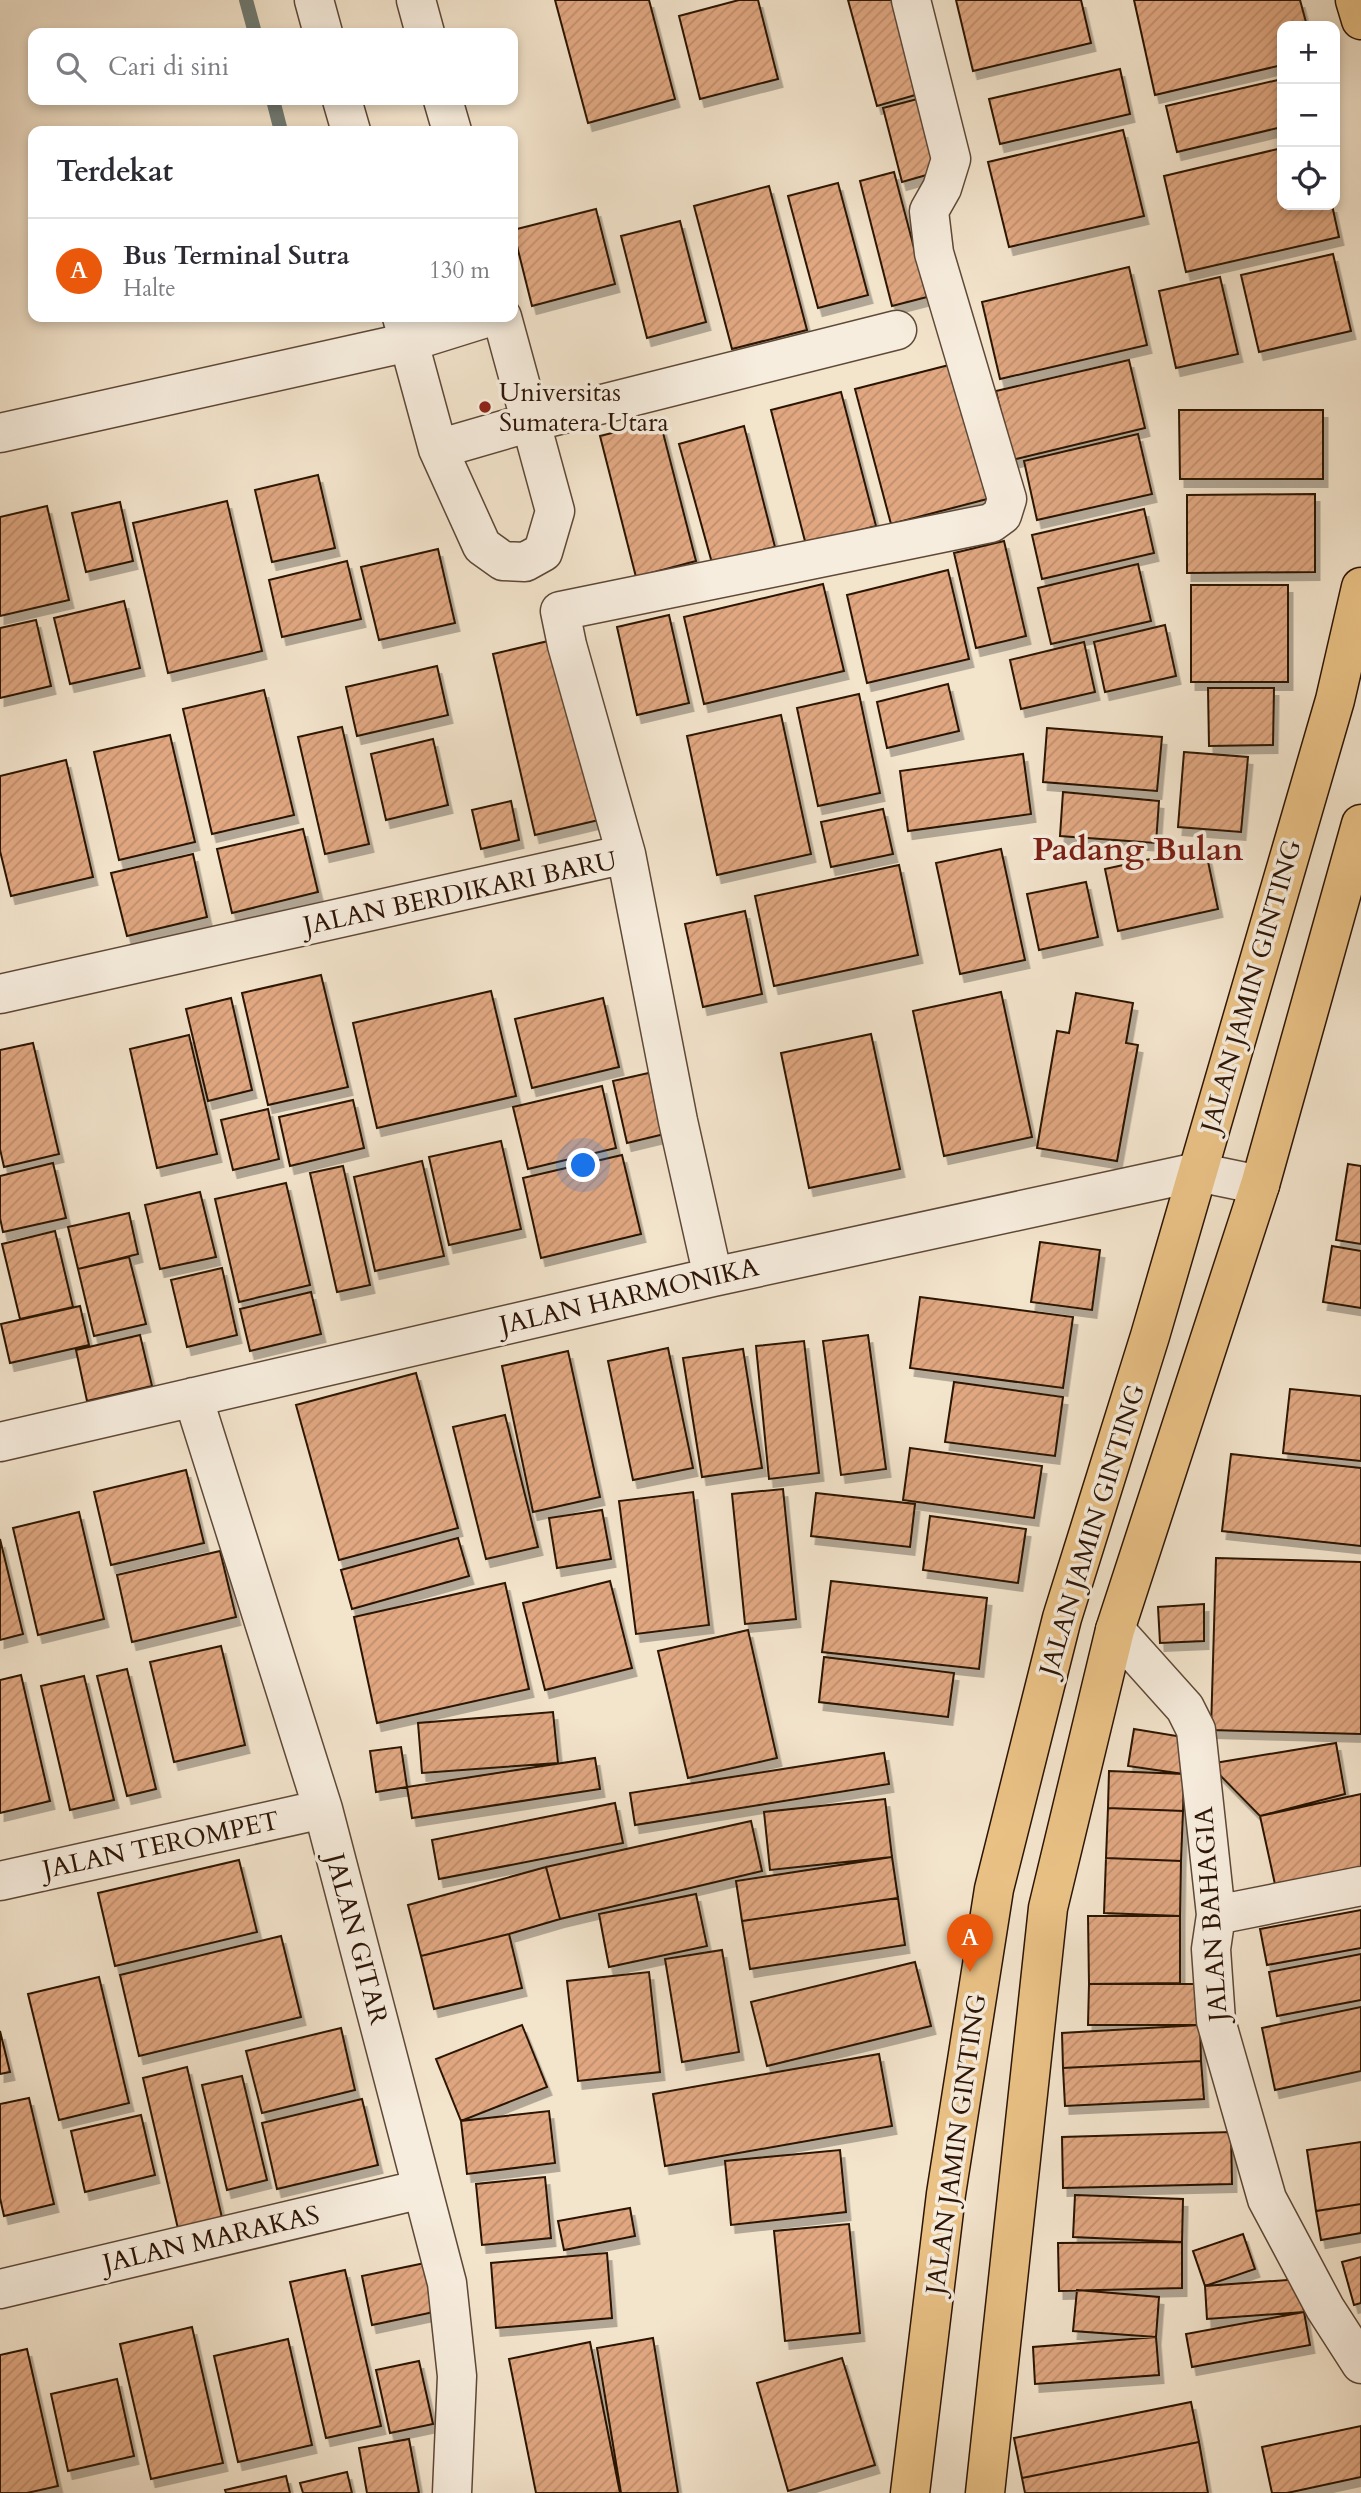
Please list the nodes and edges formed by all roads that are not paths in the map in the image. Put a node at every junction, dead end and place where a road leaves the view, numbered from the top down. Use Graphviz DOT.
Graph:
graph roads {
  1 [pos="314,0"];
  2 [pos="416,0"];
  3 [pos="911,0"];
  4 [pos="1355,0"];
  5 [pos="1361,20"];
  6 [pos="322,28"];
  7 [pos="424,28"];
  8 [pos="343,105"];
  9 [pos="444,105"];
  10 [pos="350,126"];
  11 [pos="451,126"];
  12 [pos="454,322"];
  13 [pos="503,322"];
  14 [pos="406,329"];
  15 [pos="897,330"];
  16 [pos="531,422"];
  17 [pos="0,433"];
  18 [pos="438,449"];
  19 [pos="1361,587"];
  20 [pos="1361,824"];
  21 [pos="626,854"];
  22 [pos="0,994"];
  23 [pos="1197,1172"];
  24 [pos="1260,1185"];
  25 [pos="713,1276"];
  26 [pos="192,1397"];
  27 [pos="0,1442"];
  28 [pos="1115,1630"];
  29 [pos="323,1809"];
  30 [pos="0,1881"];
  31 [pos="1361,1886"];
  32 [pos="1216,1915"];
  33 [pos="422,2189"];
  34 [pos="0,2289"];
  35 [pos="1361,2364"];
  36 [pos="452,2493"];
  37 [pos="910,2493"];
  38 [pos="985,2493"];
  1 -- 6 [label="street"];
  2 -- 7 [label="street"];
  3 -- 21 [label="street"];
  4 -- 5 [label="main road"];
  8 -- 10 [label="street"];
  9 -- 11 [label="street"];
  12 -- 14 [label="street"];
  13 -- 16 [label="street"];
  14 -- 17 [label="street"];
  14 -- 18 [label="street"];
  15 -- 16 [label="street"];
  16 -- 18 [label="street"];
  16 -- 18 [label="street"];
  19 -- 23 [label="main road, JALAN JAMIN GINTING"];
  20 -- 24 [label="main road, JALAN JAMIN GINTING"];
  21 -- 22 [label="street, JALAN BERDIKARI BARU"];
  21 -- 25 [label="street, JALAN BERDIKARI BARU"];
  23 -- 24 [label="street, JALAN HARMONIKA"];
  23 -- 25 [label="street, JALAN HARMONIKA"];
  23 -- 37 [label="main road, JALAN JAMIN GINTING"];
  24 -- 28 [label="main road, JALAN JAMIN GINTING"];
  25 -- 26 [label="street, JALAN HARMONIKA"];
  26 -- 27 [label="street, JALAN HARMONIKA"];
  26 -- 29 [label="street, JALAN GITAR"];
  28 -- 32 [label="street, JALAN BAHAGIA"];
  28 -- 38 [label="main road, JALAN JAMIN GINTING"];
  29 -- 30 [label="street, JALAN TEROMPET"];
  29 -- 33 [label="street, JALAN GITAR"];
  31 -- 32 [label="street"];
  32 -- 35 [label="street, JALAN BAHAGIA"];
  33 -- 34 [label="street, JALAN MARAKAS"];
  33 -- 36 [label="street, JALAN GITAR"];
}
